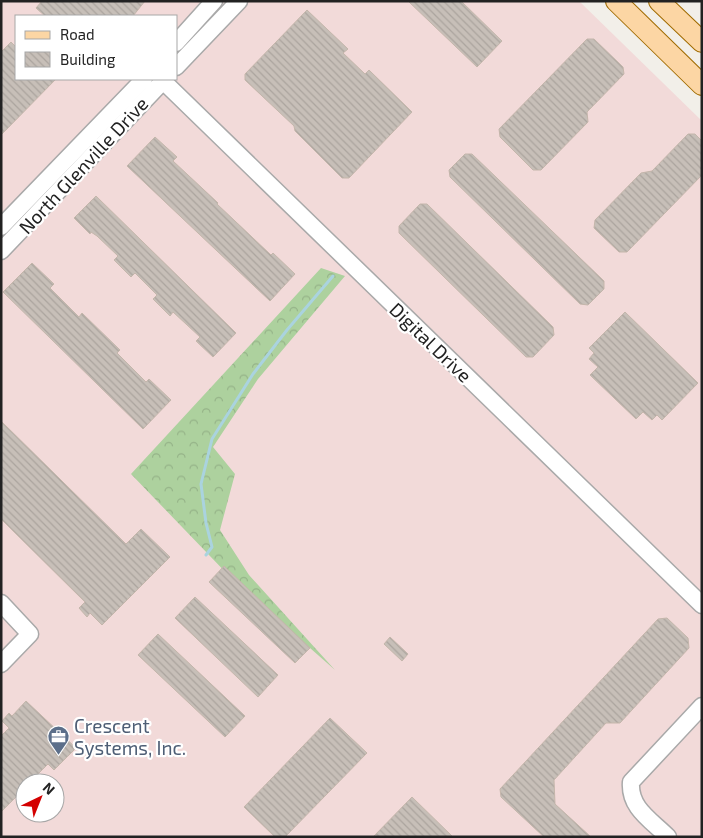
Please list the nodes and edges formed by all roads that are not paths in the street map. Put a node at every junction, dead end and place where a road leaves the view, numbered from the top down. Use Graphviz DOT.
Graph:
graph roads {
  1 [pos="214,1"];
  2 [pos="239,1"];
  3 [pos="616,1"];
  4 [pos="659,1"];
  5 [pos="178,42"];
  6 [pos="702,42"];
  7 [pos="178,64"];
  8 [pos="143,80"];
  9 [pos="162,80"];
  10 [pos="164,80"];
  11 [pos="702,85"];
  12 [pos="1,228"];
  13 [pos="3,246"];
  14 [pos="1,603"];
  15 [pos="702,605"];
  16 [pos="1,664"];
  17 [pos="702,706"];
  18 [pos="668,837"];
  1 -- 5 [label="street"];
  2 -- 7 [label="street"];
  3 -- 11 [label="main road"];
  4 -- 6 [label="main road"];
  8 -- 12 [label="street, North Glenville Drive"];
  9 -- 13 [label="street, North Glenville Drive"];
  10 -- 15 [label="street, Digital Drive"];
  14 -- 16 [label="street"];
  17 -- 18 [label="street"];
}
